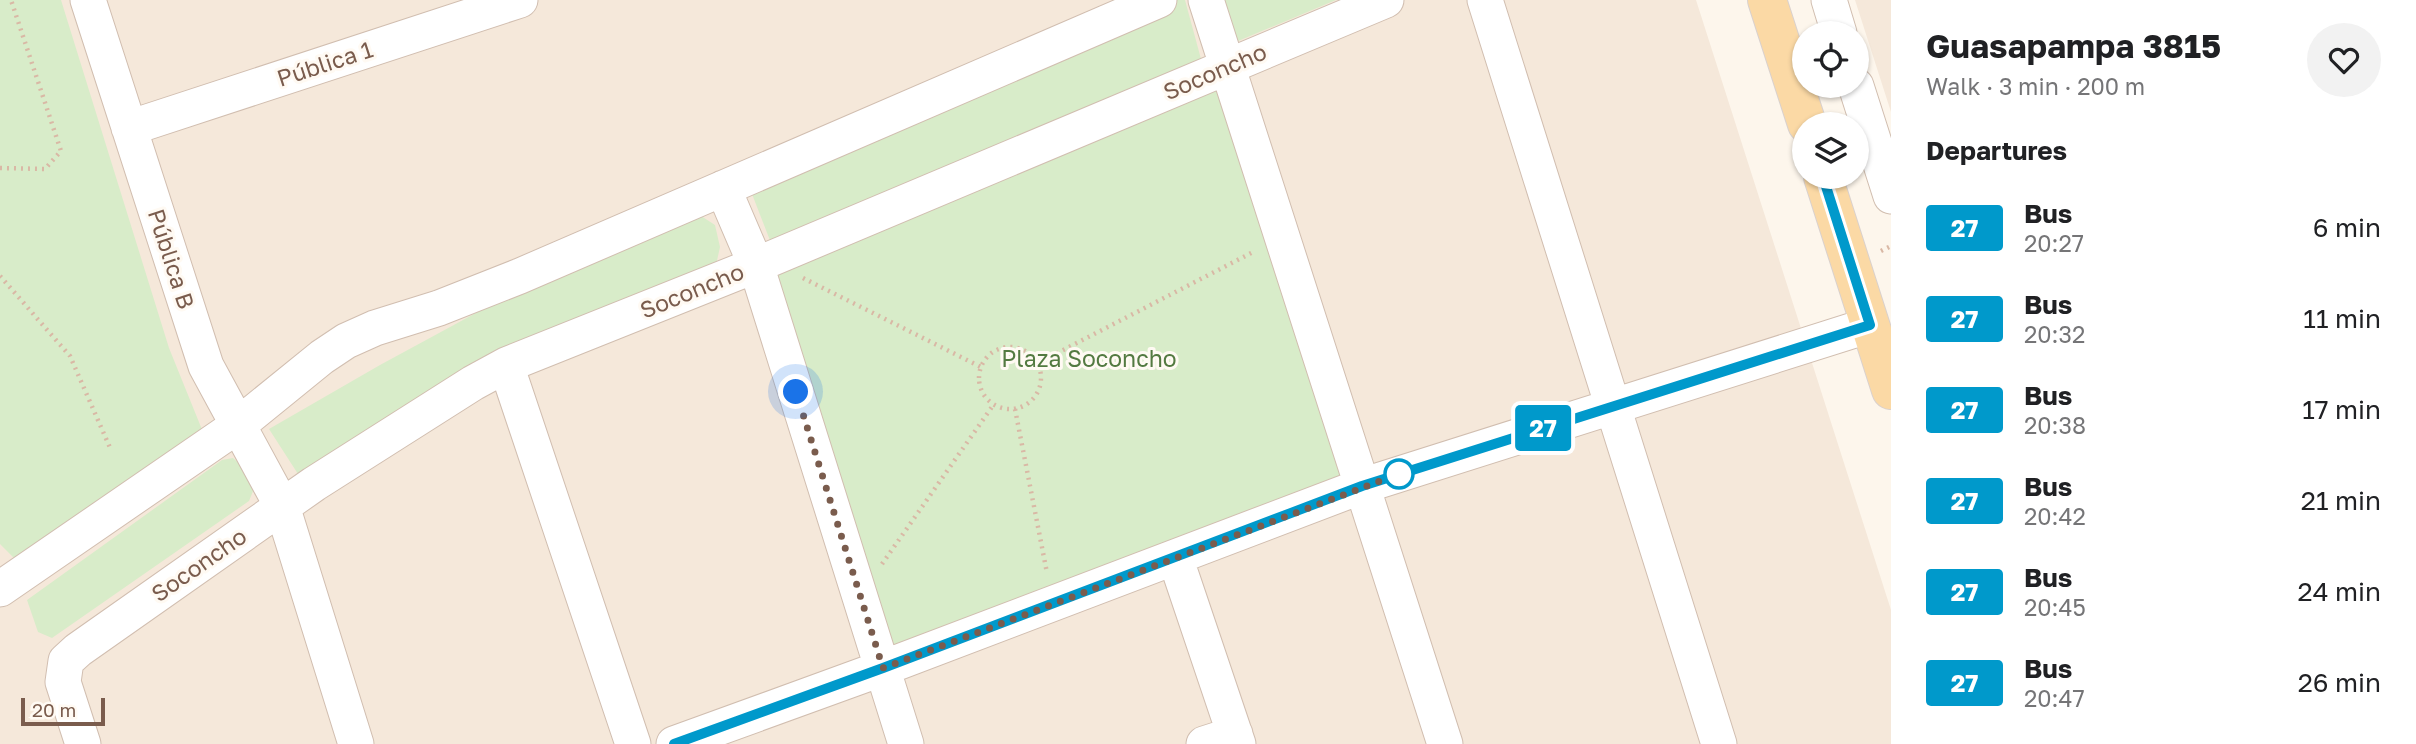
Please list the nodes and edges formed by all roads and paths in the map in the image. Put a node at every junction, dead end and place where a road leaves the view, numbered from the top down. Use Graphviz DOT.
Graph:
graph roads {
  1 [pos="11,0"];
  2 [pos="88,0"];
  3 [pos="520,0"];
  4 [pos="1159,0"];
  5 [pos="1206,0"];
  6 [pos="1386,0"];
  7 [pos="1485,0"];
  8 [pos="1767,0"];
  9 [pos="1829,0"];
  10 [pos="1835,21"];
  11 [pos="1227,67"];
  12 [pos="1860,98"];
  13 [pos="1803,112"];
  14 [pos="129,128"];
  15 [pos="0,168"];
  16 [pos="723,188"];
  17 [pos="1827,189"];
  18 [pos="1891,196"];
  19 [pos="1282,237"];
  20 [pos="762,263"];
  21 [pos="0,276"];
  22 [pos="1870,325"];
  23 [pos="1038,363"];
  24 [pos="506,366"];
  25 [pos="981,367"];
  26 [pos="1891,390"];
  27 [pos="994,404"];
  28 [pos="1613,406"];
  29 [pos="1014,409"];
  30 [pos="237,426"];
  31 [pos="111,450"];
  32 [pos="1362,486"];
  33 [pos="282,506"];
  34 [pos="1175,557"];
  35 [pos="0,589"];
  36 [pos="860,595"];
  37 [pos="1053,604"];
  38 [pos="883,668"];
  39 [pos="1226,741"];
  40 [pos="83,744"];
  41 [pos="356,744"];
  42 [pos="633,744"];
  43 [pos="674,744"];
  44 [pos="906,744"];
  45 [pos="1445,744"];
  46 [pos="1718,744"];
  1 -- 15 [label="path"];
  2 -- 14 [label="street, Pública B"];
  3 -- 14 [label="street, Pública 1"];
  4 -- 16 [label="street"];
  5 -- 11 [label="street"];
  6 -- 11 [label="street, Soconcho"];
  7 -- 28 [label="street"];
  8 -- 13 [label="main road"];
  9 -- 10 [label="street"];
  11 -- 19 [label="street"];
  11 -- 20 [label="street, Soconcho"];
  12 -- 18 [label="street"];
  14 -- 30 [label="street, Pública B"];
  16 -- 20 [label="street"];
  16 -- 30 [label="street"];
  17 -- 22 [label="main road"];
  19 -- 23 [label="path"];
  19 -- 32 [label="street"];
  20 -- 24 [label="street, Soconcho"];
  20 -- 25 [label="path"];
  20 -- 36 [label="street"];
  21 -- 31 [label="path"];
  22 -- 26 [label="main road"];
  22 -- 28 [label="street"];
  23 -- 25 [label="path"];
  23 -- 29 [label="path"];
  24 -- 33 [label="street, Soconcho"];
  24 -- 42 [label="street"];
  25 -- 27 [label="path"];
  27 -- 29 [label="path"];
  27 -- 36 [label="path"];
  28 -- 32 [label="street"];
  28 -- 46 [label="street"];
  29 -- 37 [label="path"];
  30 -- 33 [label="street, Pública B"];
  30 -- 35 [label="street"];
  32 -- 34 [label="street"];
  32 -- 45 [label="street"];
  33 -- 40 [label="street, Soconcho"];
  33 -- 41 [label="street, Pública B"];
  34 -- 37 [label="street"];
  34 -- 39 [label="street"];
  36 -- 38 [label="street"];
  37 -- 38 [label="street"];
  38 -- 43 [label="street"];
  38 -- 44 [label="street"];
}
